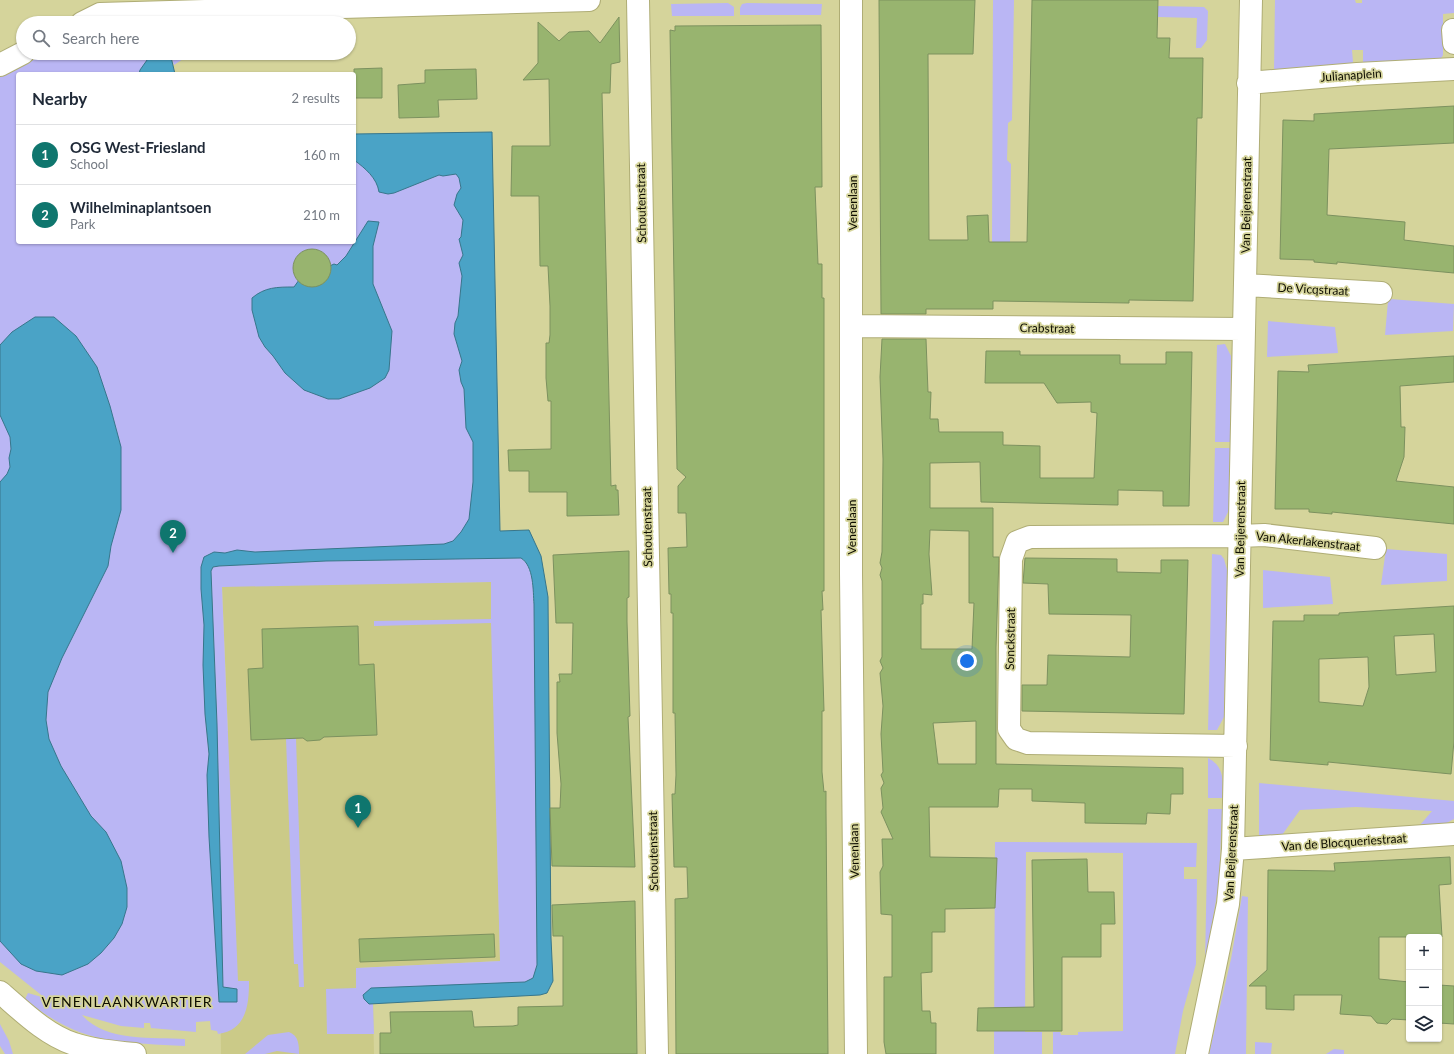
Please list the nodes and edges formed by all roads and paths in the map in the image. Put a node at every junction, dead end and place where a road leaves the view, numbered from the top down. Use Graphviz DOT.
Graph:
graph roads {
  1 [pos="590,0"];
  2 [pos="638,0"];
  3 [pos="851,0"];
  4 [pos="1251,0"];
  5 [pos="94,12"];
  6 [pos="1454,30"];
  7 [pos="1454,43"];
  8 [pos="16,57"];
  9 [pos="0,65"];
  10 [pos="1454,69"];
  11 [pos="1248,83"];
  12 [pos="1245,285"];
  13 [pos="1381,293"];
  14 [pos="851,326"];
  15 [pos="1243,329"];
  16 [pos="1240,536"];
  17 [pos="1375,548"];
  18 [pos="1236,746"];
  19 [pos="1454,834"];
  20 [pos="1233,849"];
  21 [pos="0,992"];
  22 [pos="135,1054"];
  23 [pos="657,1054"];
  24 [pos="856,1054"];
  25 [pos="1196,1054"];
  1 -- 5 [label="street"];
  2 -- 23 [label="street, Schoutenstraat"];
  3 -- 14 [label="street, Venenlaan"];
  4 -- 11 [label="street, Van Beijerenstraat"];
  6 -- 7 [label="street"];
  8 -- 9 [label="street"];
  10 -- 11 [label="street, Julianaplein"];
  11 -- 12 [label="street, Van Beijerenstraat"];
  12 -- 13 [label="street, De Vicqstraat"];
  12 -- 15 [label="street, Van Beijerenstraat"];
  14 -- 15 [label="street, Crabstraat"];
  14 -- 24 [label="street, Venenlaan"];
  15 -- 16 [label="street, Van Beijerenstraat"];
  16 -- 17 [label="street, Van Akerlakenstraat"];
  16 -- 18 [label="street, Van Beijerenstraat"];
  16 -- 18 [label="street, Sonckstraat"];
  18 -- 20 [label="street, Van Beijerenstraat"];
  19 -- 20 [label="street, Van de Blocqueriestraat"];
  20 -- 25 [label="street, Van Beijerenstraat"];
  21 -- 22 [label="street"];
}
